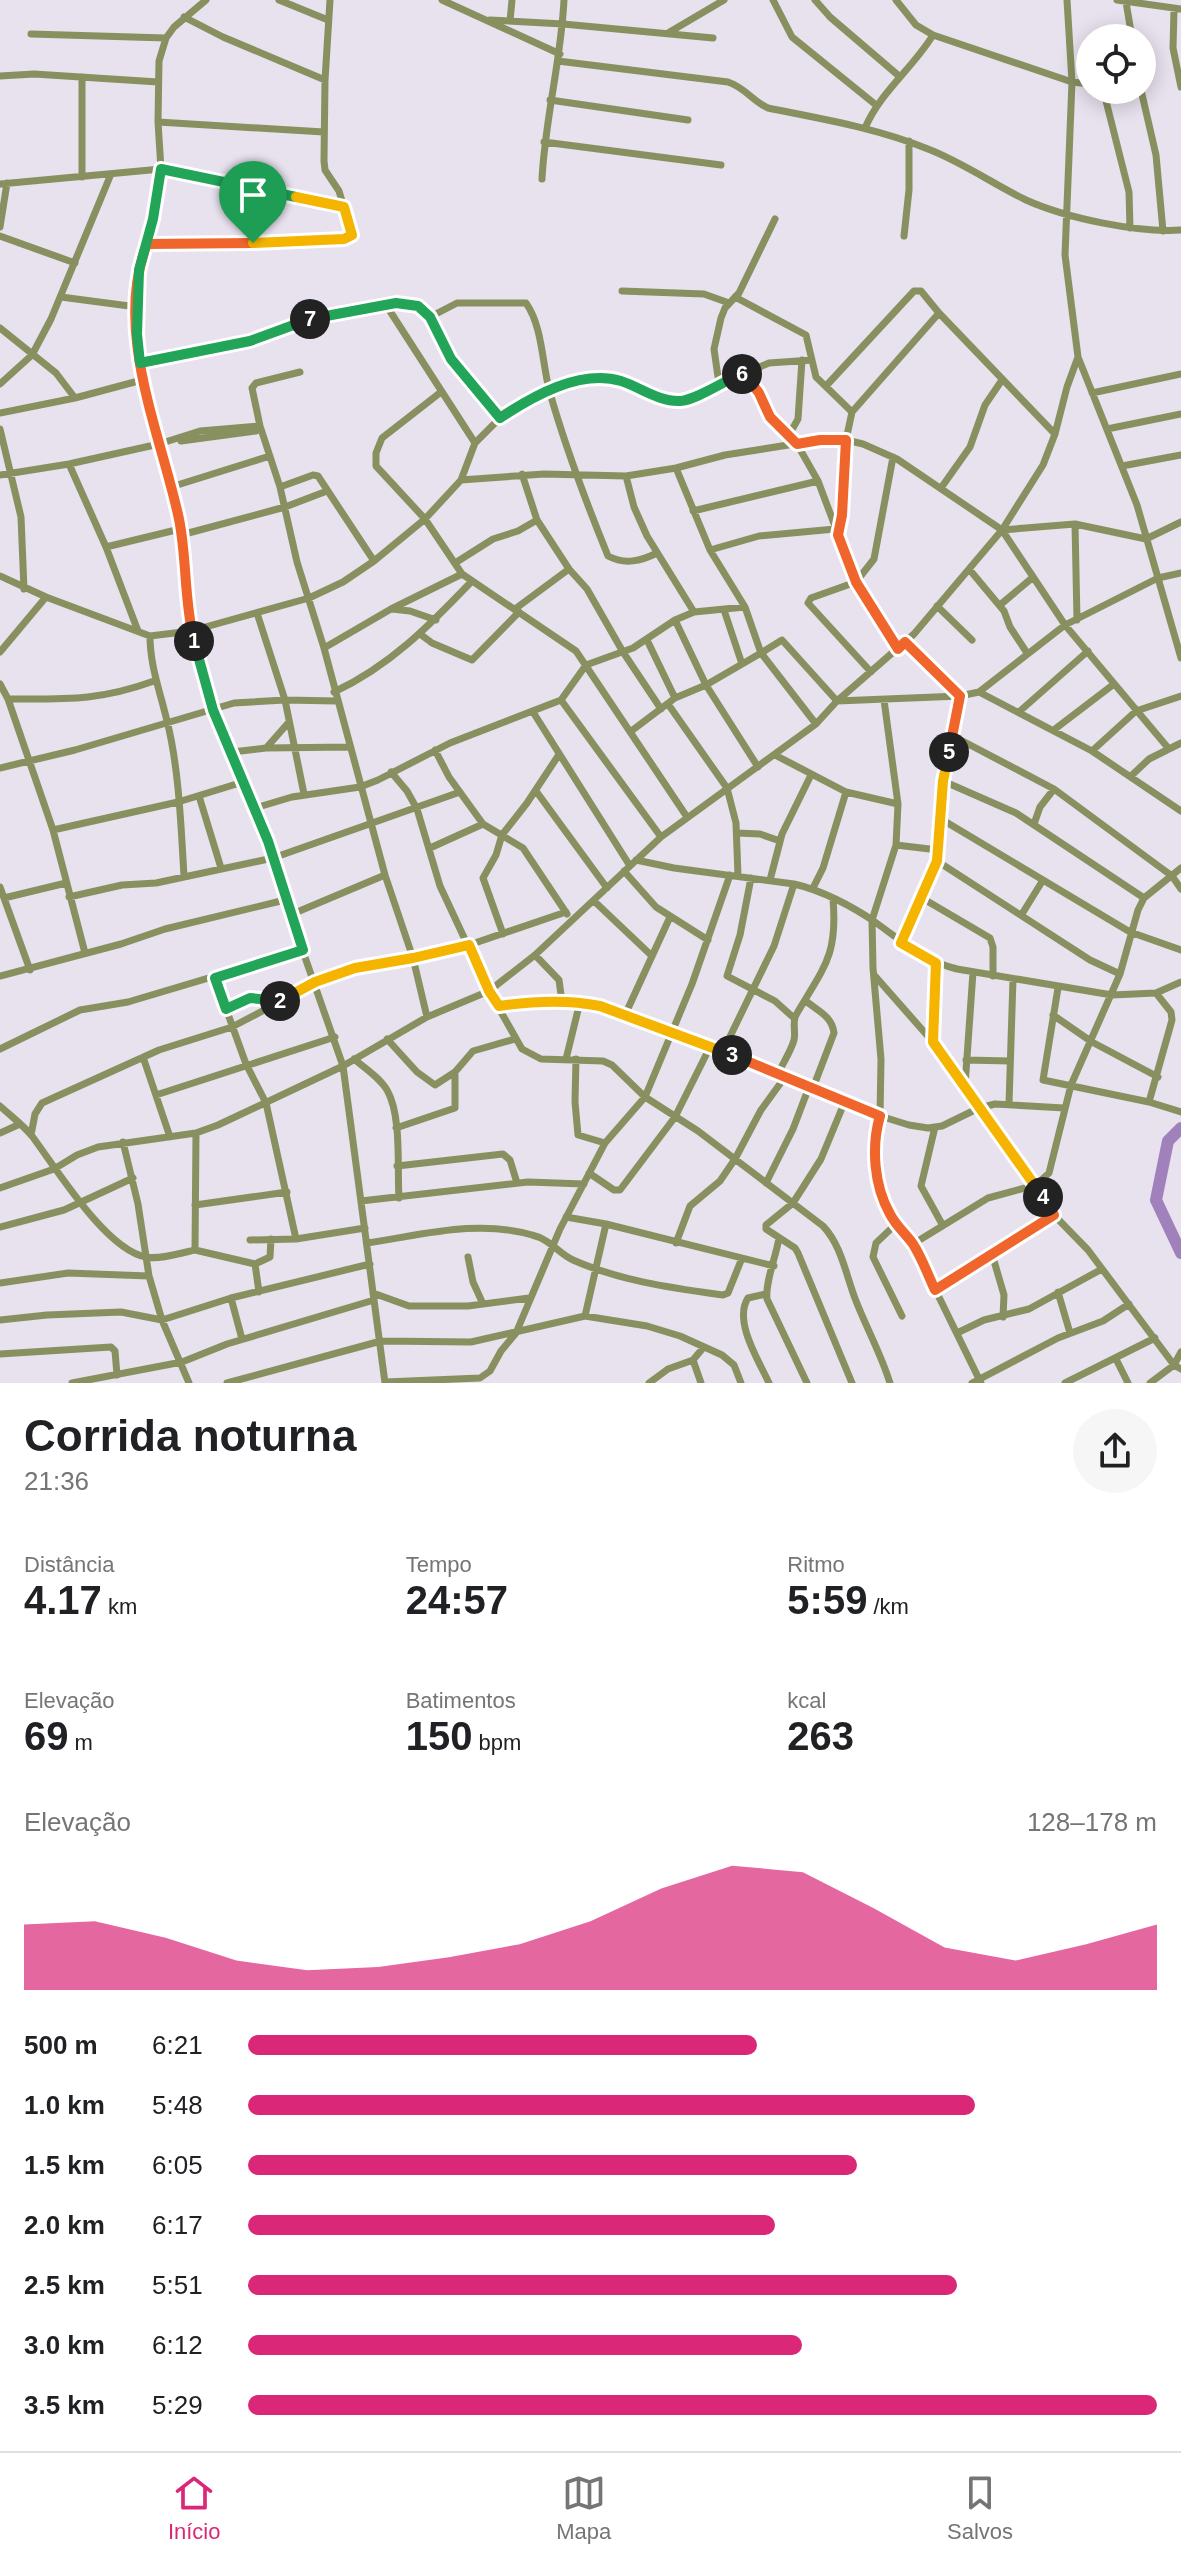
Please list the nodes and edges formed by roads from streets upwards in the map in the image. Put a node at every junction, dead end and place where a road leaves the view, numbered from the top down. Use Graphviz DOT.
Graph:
graph roads {
  1 [pos="206,0"];
  2 [pos="279,0"];
  3 [pos="330,0"];
  4 [pos="442,0"];
  5 [pos="473,0"];
  6 [pos="512,0"];
  7 [pos="564,0"];
  8 [pos="724,0"];
  9 [pos="773,0"];
  10 [pos="815,0"];
  11 [pos="896,0"];
  12 [pos="1067,0"];
  13 [pos="1117,0"];
  14 [pos="1126,2"];
  15 [pos="1177,10"];
  16 [pos="471,12"];
  17 [pos="184,17"];
  18 [pos="328,20"];
  19 [pos="490,20"];
  20 [pos="510,21"];
  21 [pos="563,24"];
  22 [pos="1130,24"];
  23 [pos="668,33"];
  24 [pos="31,34"];
  25 [pos="933,35"];
  26 [pos="166,38"];
  27 [pos="713,38"];
  28 [pos="559,58"];
  29 [pos="0,76"];
  30 [pos="899,76"];
  31 [pos="82,77"];
  32 [pos="325,80"];
  33 [pos="158,82"];
  34 [pos="1072,82"];
  35 [pos="1076,82"];
  36 [pos="1181,87"];
  37 [pos="550,100"];
  38 [pos="1107,104"];
  39 [pos="1144,104"];
  40 [pos="876,105"];
  41 [pos="688,120"];
  42 [pos="158,122"];
  43 [pos="865,128"];
  44 [pos="324,132"];
  45 [pos="909,141"];
  46 [pos="544,142"];
  47 [pos="721,165"];
  48 [pos="161,169"];
  49 [pos="111,174"];
  50 [pos="82,177"];
  51 [pos="542,179"];
  52 [pos="3,184"];
  53 [pos="344,207"];
  54 [pos="1067,213"];
  55 [pos="775,219"];
  56 [pos="0,227"];
  57 [pos="1130,228"];
  58 [pos="1181,230"];
  59 [pos="1163,231"];
  60 [pos="0,236"];
  61 [pos="904,236"];
  62 [pos="147,244"];
  63 [pos="75,263"];
  64 [pos="622,291"];
  65 [pos="61,297"];
  66 [pos="732,300"];
  67 [pos="386,305"];
  68 [pos="137,307"];
  69 [pos="939,313"];
  70 [pos="430,317"];
  71 [pos="0,328"];
  72 [pos="32,355"];
  73 [pos="1078,357"];
  74 [pos="802,360"];
  75 [pos="812,360"];
  76 [pos="140,363"];
  77 [pos="300,372"];
  78 [pos="744,373"];
  79 [pos="1181,374"];
  80 [pos="142,380"];
  81 [pos="1002,380"];
  82 [pos="0,384"];
  83 [pos="719,384"];
  84 [pos="826,386"];
  85 [pos="549,389"];
  86 [pos="441,392"];
  87 [pos="1092,393"];
  88 [pos="75,398"];
  89 [pos="852,412"];
  90 [pos="0,413"];
  91 [pos="1181,414"];
  92 [pos="500,418"];
  93 [pos="261,428"];
  94 [pos="0,429"];
  95 [pos="1107,429"];
  96 [pos="1055,434"];
  97 [pos="789,435"];
  98 [pos="846,440"];
  99 [pos="475,443"];
  100 [pos="159,444"];
  101 [pos="797,444"];
  102 [pos="1181,455"];
  103 [pos="270,456"];
  104 [pos="893,457"];
  105 [pos="69,464"];
  106 [pos="1122,466"];
  107 [pos="676,468"];
  108 [pos="10,474"];
  109 [pos="522,474"];
  110 [pos="0,475"];
  111 [pos="575,475"];
  112 [pos="626,476"];
  113 [pos="461,480"];
  114 [pos="818,481"];
  115 [pos="171,487"];
  116 [pos="280,487"];
  117 [pos="941,488"];
  118 [pos="327,491"];
  119 [pos="285,507"];
  120 [pos="693,511"];
  121 [pos="425,519"];
  122 [pos="537,520"];
  123 [pos="1181,522"];
  124 [pos="1075,524"];
  125 [pos="1002,530"];
  126 [pos="181,532"];
  127 [pos="836,532"];
  128 [pos="1146,539"];
  129 [pos="106,547"];
  130 [pos="710,550"];
  131 [pos="657,553"];
  132 [pos="374,561"];
  133 [pos="455,563"];
  134 [pos="569,569"];
  135 [pos="969,569"];
  136 [pos="1181,573"];
  137 [pos="462,574"];
  138 [pos="0,576"];
  139 [pos="1032,578"];
  140 [pos="1158,578"];
  141 [pos="472,581"];
  142 [pos="856,582"];
  143 [pos="24,589"];
  144 [pos="46,597"];
  145 [pos="309,598"];
  146 [pos="1000,605"];
  147 [pos="937,606"];
  148 [pos="745,607"];
  149 [pos="391,609"];
  150 [pos="517,610"];
  151 [pos="724,610"];
  152 [pos="694,612"];
  153 [pos="257,613"];
  154 [pos="436,620"];
  155 [pos="675,620"];
  156 [pos="1077,620"];
  157 [pos="1065,625"];
  158 [pos="1181,629"];
  159 [pos="1172,630"];
  160 [pos="138,631"];
  161 [pos="191,631"];
  162 [pos="420,634"];
  163 [pos="150,636"];
  164 [pos="647,640"];
  165 [pos="972,640"];
  166 [pos="905,642"];
  167 [pos="324,648"];
  168 [pos="898,649"];
  169 [pos="1088,651"];
  170 [pos="0,652"];
  171 [pos="623,652"];
  172 [pos="761,653"];
  173 [pos="1027,653"];
  174 [pos="1181,658"];
  175 [pos="742,664"];
  176 [pos="586,665"];
  177 [pos="871,672"];
  178 [pos="154,681"];
  179 [pos="0,684"];
  180 [pos="1114,684"];
  181 [pos="706,685"];
  182 [pos="979,692"];
  183 [pos="960,696"];
  184 [pos="1181,696"];
  185 [pos="336,697"];
  186 [pos="8,699"];
  187 [pos="285,700"];
  188 [pos="561,700"];
  189 [pos="884,700"];
  190 [pos="837,701"];
  191 [pos="668,704"];
  192 [pos="213,710"];
  193 [pos="1020,711"];
  194 [pos="1136,711"];
  195 [pos="533,712"];
  196 [pos="167,722"];
  197 [pos="289,722"];
  198 [pos="816,724"];
  199 [pos="1055,729"];
  200 [pos="630,732"];
  201 [pos="953,736"];
  202 [pos="1181,743"];
  203 [pos="295,747"];
  204 [pos="350,747"];
  205 [pos="266,748"];
  206 [pos="1169,749"];
  207 [pos="435,750"];
  208 [pos="1092,751"];
  209 [pos="232,752"];
  210 [pos="775,755"];
  211 [pos="558,756"];
  212 [pos="28,761"];
  213 [pos="758,767"];
  214 [pos="0,768"];
  215 [pos="391,772"];
  216 [pos="811,775"];
  217 [pos="1131,776"];
  218 [pos="943,781"];
  219 [pos="243,782"];
  220 [pos="360,787"];
  221 [pos="727,788"];
  222 [pos="1054,789"];
  223 [pos="536,791"];
  224 [pos="460,792"];
  225 [pos="846,792"];
  226 [pos="304,794"];
  227 [pos="199,796"];
  228 [pos="178,802"];
  229 [pos="898,804"];
  230 [pos="255,808"];
  231 [pos="417,809"];
  232 [pos="1181,811"];
  233 [pos="687,817"];
  234 [pos="941,819"];
  235 [pos="371,822"];
  236 [pos="483,824"];
  237 [pos="1034,824"];
  238 [pos="53,830"];
  239 [pos="737,833"];
  240 [pos="502,835"];
  241 [pos="661,837"];
  242 [pos="780,841"];
  243 [pos="896,845"];
  244 [pos="430,848"];
  245 [pos="938,850"];
  246 [pos="273,858"];
  247 [pos="937,861"];
  248 [pos="630,866"];
  249 [pos="221,868"];
  250 [pos="1181,868"];
  251 [pos="385,875"];
  252 [pos="184,876"];
  253 [pos="734,876"];
  254 [pos="1172,876"];
  255 [pos="751,878"];
  256 [pos="770,880"];
  257 [pos="1043,880"];
  258 [pos="66,883"];
  259 [pos="794,884"];
  260 [pos="0,887"];
  261 [pos="607,888"];
  262 [pos="813,888"];
  263 [pos="1181,889"];
  264 [pos="69,897"];
  265 [pos="4,898"];
  266 [pos="922,898"];
  267 [pos="1144,898"];
  268 [pos="833,899"];
  269 [pos="285,900"];
  270 [pos="594,901"];
  271 [pos="566,912"];
  272 [pos="1022,914"];
  273 [pos="290,915"];
  274 [pos="670,917"];
  275 [pos="872,920"];
  276 [pos="571,921"];
  277 [pos="1130,932"];
  278 [pos="503,934"];
  279 [pos="708,940"];
  280 [pos="901,943"];
  281 [pos="469,945"];
  282 [pos="303,950"];
  283 [pos="1181,950"];
  284 [pos="85,953"];
  285 [pos="535,955"];
  286 [pos="652,956"];
  287 [pos="413,958"];
  288 [pos="936,963"];
  289 [pos="30,970"];
  290 [pos="973,972"];
  291 [pos="1120,974"];
  292 [pos="873,975"];
  293 [pos="0,976"];
  294 [pos="993,976"];
  295 [pos="215,978"];
  296 [pos="1013,979"];
  297 [pos="315,982"];
  298 [pos="1181,982"];
  299 [pos="1058,988"];
  300 [pos="489,991"];
  301 [pos="753,991"];
  302 [pos="1156,993"];
  303 [pos="1112,995"];
  304 [pos="282,1001"];
  305 [pos="806,1001"];
  306 [pos="562,1002"];
  307 [pos="580,1002"];
  308 [pos="499,1006"];
  309 [pos="226,1009"];
  310 [pos="625,1015"];
  311 [pos="1053,1015"];
  312 [pos="427,1017"];
  313 [pos="794,1018"];
  314 [pos="232,1027"];
  315 [pos="670,1034"];
  316 [pos="335,1037"];
  317 [pos="387,1039"];
  318 [pos="515,1039"];
  319 [pos="933,1042"];
  320 [pos="1092,1042"];
  321 [pos="710,1047"];
  322 [pos="0,1049"];
  323 [pos="723,1051"];
  324 [pos="143,1057"];
  325 [pos="354,1059"];
  326 [pos="566,1059"];
  327 [pos="576,1059"];
  328 [pos="966,1060"];
  329 [pos="1010,1061"];
  330 [pos="246,1064"];
  331 [pos="343,1066"];
  332 [pos="455,1072"];
  333 [pos="781,1075"];
  334 [pos="1158,1077"];
  335 [pos="1071,1085"];
  336 [pos="965,1086"];
  337 [pos="811,1087"];
  338 [pos="156,1095"];
  339 [pos="645,1097"];
  340 [pos="845,1101"];
  341 [pos="1149,1102"];
  342 [pos="266,1103"];
  343 [pos="1009,1104"];
  344 [pos="0,1106"];
  345 [pos="979,1108"];
  346 [pos="1064,1108"];
  347 [pos="1181,1112"];
  348 [pos="880,1116"];
  349 [pos="675,1117"];
  350 [pos="20,1124"];
  351 [pos="935,1127"];
  352 [pos="396,1128"];
  353 [pos="0,1133"];
  354 [pos="196,1133"];
  355 [pos="31,1135"];
  356 [pos="170,1137"];
  357 [pos="123,1142"];
  358 [pos="605,1143"];
  359 [pos="735,1159"];
  360 [pos="397,1166"];
  361 [pos="54,1169"];
  362 [pos="589,1173"];
  363 [pos="133,1178"];
  364 [pos="517,1183"];
  365 [pos="766,1183"];
  366 [pos="584,1184"];
  367 [pos="1036,1185"];
  368 [pos="0,1188"];
  369 [pos="287,1192"];
  370 [pos="399,1198"];
  371 [pos="81,1200"];
  372 [pos="361,1201"];
  373 [pos="793,1203"];
  374 [pos="195,1205"];
  375 [pos="1054,1215"];
  376 [pos="566,1217"];
  377 [pos="606,1224"];
  378 [pos="896,1224"];
  379 [pos="942,1224"];
  380 [pos="0,1227"];
  381 [pos="365,1228"];
  382 [pos="779,1238"];
  383 [pos="271,1239"];
  384 [pos="296,1239"];
  385 [pos="250,1240"];
  386 [pos="367,1243"];
  387 [pos="676,1243"];
  388 [pos="913,1244"];
  389 [pos="554,1245"];
  390 [pos="195,1250"];
  391 [pos="992,1254"];
  392 [pos="147,1257"];
  393 [pos="468,1257"];
  394 [pos="742,1258"];
  395 [pos="255,1264"];
  396 [pos="370,1264"];
  397 [pos="774,1266"];
  398 [pos="595,1269"];
  399 [pos="1102,1269"];
  400 [pos="149,1276"];
  401 [pos="0,1283"];
  402 [pos="935,1290"];
  403 [pos="259,1292"];
  404 [pos="1058,1292"];
  405 [pos="766,1294"];
  406 [pos="374,1297"];
  407 [pos="231,1298"];
  408 [pos="529,1298"];
  409 [pos="483,1304"];
  410 [pos="1129,1304"];
  411 [pos="585,1316"];
  412 [pos="902,1316"];
  413 [pos="1003,1317"];
  414 [pos="0,1320"];
  415 [pos="162,1320"];
  416 [pos="516,1333"];
  417 [pos="957,1333"];
  418 [pos="1070,1333"];
  419 [pos="1155,1338"];
  420 [pos="242,1339"];
  421 [pos="381,1341"];
  422 [pos="703,1348"];
  423 [pos="1181,1352"];
  424 [pos="0,1354"];
  425 [pos="1116,1359"];
  426 [pos="693,1360"];
  427 [pos="182,1362"];
  428 [pos="1177,1367"];
  429 [pos="117,1375"];
  430 [pos="479,1380"];
  431 [pos="978,1382"];
  432 [pos="72,1383"];
  433 [pos="189,1383"];
  434 [pos="227,1383"];
  435 [pos="385,1383"];
  436 [pos="649,1383"];
  437 [pos="701,1383"];
  438 [pos="741,1383"];
  439 [pos="769,1383"];
  440 [pos="807,1383"];
  441 [pos="852,1383"];
  442 [pos="890,1383"];
  443 [pos="1065,1383"];
  444 [pos="1128,1383"];
  445 [pos="1150,1383"];
  1 -- 17 [label="street"];
  2 -- 18 [label="street"];
  3 -- 18 [label="street"];
  4 -- 16 [label="street"];
  5 -- 16 [label="street"];
  6 -- 20 [label="street"];
  7 -- 21 [label="street"];
  8 -- 23 [label="street"];
  9 -- 40 [label="street"];
  10 -- 30 [label="street"];
  11 -- 25 [label="street"];
  12 -- 34 [label="street"];
  13 -- 14 [label="street"];
  14 -- 15 [label="street"];
  14 -- 22 [label="street"];
  15 -- 36 [label="street"];
  16 -- 19 [label="street"];
  17 -- 26 [label="street"];
  17 -- 32 [label="street"];
  18 -- 32 [label="street"];
  19 -- 20 [label="street"];
  19 -- 28 [label="street"];
  20 -- 21 [label="street"];
  21 -- 23 [label="street"];
  21 -- 28 [label="street"];
  23 -- 27 [label="street"];
  24 -- 26 [label="street"];
  25 -- 30 [label="street"];
  25 -- 34 [label="street"];
  26 -- 33 [label="street"];
  28 -- 37 [label="street"];
  28 -- 43 [label="street"];
  29 -- 31 [label="street"];
  30 -- 40 [label="street"];
  31 -- 33 [label="street"];
  31 -- 50 [label="street"];
  32 -- 44 [label="street"];
  33 -- 42 [label="street"];
  34 -- 35 [label="street"];
  34 -- 54 [label="street"];
  37 -- 41 [label="street"];
  37 -- 46 [label="street"];
  38 -- 57 [label="street"];
  39 -- 59 [label="street"];
  40 -- 43 [label="street"];
  42 -- 44 [label="street"];
  42 -- 48 [label="street"];
  43 -- 45 [label="street"];
  44 -- 53 [label="street"];
  45 -- 54 [label="street"];
  45 -- 61 [label="street"];
  46 -- 47 [label="street"];
  46 -- 51 [label="street"];
  48 -- 49 [label="street"];
  48 -- 53 [label="street"];
  48 -- 62 [label="street"];
  49 -- 50 [label="street"];
  49 -- 63 [label="street"];
  50 -- 52 [label="street"];
  52 -- 56 [label="street"];
  53 -- 62 [label="street"];
  54 -- 57 [label="street"];
  54 -- 73 [label="street"];
  55 -- 66 [label="street"];
  57 -- 59 [label="street"];
  58 -- 59 [label="street"];
  60 -- 63 [label="street"];
  62 -- 68 [label="street"];
  63 -- 65 [label="street"];
  64 -- 66 [label="street"];
  65 -- 68 [label="street"];
  65 -- 72 [label="street"];
  66 -- 75 [label="street"];
  66 -- 83 [label="street"];
  67 -- 70 [label="street"];
  67 -- 76 [label="street"];
  67 -- 86 [label="street"];
  68 -- 76 [label="street"];
  69 -- 81 [label="street"];
  69 -- 84 [label="street"];
  69 -- 89 [label="street"];
  70 -- 85 [label="street"];
  70 -- 92 [label="street"];
  71 -- 72 [label="street"];
  72 -- 82 [label="street"];
  72 -- 88 [label="street"];
  73 -- 87 [label="street"];
  73 -- 96 [label="street"];
  74 -- 75 [label="street"];
  74 -- 78 [label="street"];
  74 -- 97 [label="street"];
  75 -- 84 [label="street"];
  76 -- 80 [label="street"];
  77 -- 93 [label="street"];
  78 -- 83 [label="street"];
  78 -- 97 [label="street"];
  79 -- 87 [label="street"];
  80 -- 88 [label="street"];
  80 -- 100 [label="street"];
  81 -- 96 [label="street"];
  81 -- 117 [label="street"];
  83 -- 85 [label="street"];
  84 -- 89 [label="street"];
  85 -- 92 [label="street"];
  85 -- 111 [label="street"];
  86 -- 99 [label="street"];
  86 -- 121 [label="street"];
  87 -- 95 [label="street"];
  88 -- 90 [label="street"];
  89 -- 98 [label="street"];
  91 -- 95 [label="street"];
  92 -- 99 [label="street"];
  93 -- 100 [label="street"];
  93 -- 103 [label="street"];
  94 -- 108 [label="street"];
  95 -- 106 [label="street"];
  96 -- 125 [label="street"];
  97 -- 101 [label="street"];
  98 -- 101 [label="street"];
  98 -- 104 [label="street"];
  98 -- 127 [label="street"];
  99 -- 113 [label="street"];
  100 -- 105 [label="street"];
  100 -- 115 [label="street"];
  101 -- 107 [label="street"];
  101 -- 114 [label="street"];
  102 -- 106 [label="street"];
  103 -- 115 [label="street"];
  103 -- 116 [label="street"];
  104 -- 117 [label="street"];
  104 -- 142 [label="street"];
  105 -- 108 [label="street"];
  105 -- 129 [label="street"];
  106 -- 128 [label="street"];
  107 -- 112 [label="street"];
  107 -- 120 [label="street"];
  108 -- 110 [label="street"];
  108 -- 143 [label="street"];
  109 -- 111 [label="street"];
  109 -- 113 [label="street"];
  109 -- 122 [label="street"];
  111 -- 112 [label="street"];
  111 -- 131 [label="street"];
  112 -- 131 [label="street"];
  113 -- 121 [label="street"];
  114 -- 120 [label="street"];
  114 -- 127 [label="street"];
  115 -- 126 [label="street"];
  116 -- 118 [label="street"];
  116 -- 119 [label="street"];
  117 -- 125 [label="street"];
  118 -- 119 [label="street"];
  118 -- 132 [label="street"];
  119 -- 126 [label="street"];
  119 -- 145 [label="street"];
  120 -- 130 [label="street"];
  121 -- 132 [label="street"];
  121 -- 133 [label="street"];
  122 -- 133 [label="street"];
  122 -- 134 [label="street"];
  123 -- 128 [label="street"];
  124 -- 125 [label="street"];
  124 -- 128 [label="street"];
  124 -- 156 [label="street"];
  125 -- 135 [label="street"];
  125 -- 139 [label="street"];
  126 -- 129 [label="street"];
  126 -- 161 [label="street"];
  127 -- 130 [label="street"];
  127 -- 142 [label="street"];
  128 -- 140 [label="street"];
  129 -- 160 [label="street"];
  130 -- 148 [label="street"];
  131 -- 152 [label="street"];
  132 -- 145 [label="street"];
  133 -- 137 [label="street"];
  134 -- 150 [label="street"];
  134 -- 171 [label="street"];
  135 -- 146 [label="street"];
  135 -- 147 [label="street"];
  136 -- 140 [label="street"];
  137 -- 141 [label="street"];
  137 -- 149 [label="street"];
  138 -- 143 [label="street"];
  139 -- 146 [label="street"];
  139 -- 157 [label="street"];
  140 -- 156 [label="street"];
  140 -- 159 [label="street"];
  141 -- 150 [label="street"];
  141 -- 154 [label="street"];
  142 -- 168 [label="street"];
  142 -- 177 [label="street"];
  143 -- 144 [label="street"];
  144 -- 160 [label="street"];
  144 -- 170 [label="street"];
  145 -- 153 [label="street"];
  145 -- 167 [label="street"];
  146 -- 173 [label="street"];
  147 -- 165 [label="street"];
  147 -- 166 [label="street"];
  148 -- 151 [label="street"];
  148 -- 172 [label="street"];
  149 -- 154 [label="street"];
  149 -- 167 [label="street"];
  150 -- 162 [label="street"];
  150 -- 176 [label="street"];
  151 -- 152 [label="street"];
  151 -- 175 [label="street"];
  152 -- 155 [label="street"];
  153 -- 161 [label="street"];
  153 -- 187 [label="street"];
  154 -- 162 [label="street"];
  155 -- 164 [label="street"];
  155 -- 181 [label="street"];
  156 -- 157 [label="street"];
  157 -- 169 [label="street"];
  157 -- 173 [label="street"];
  158 -- 159 [label="street"];
  159 -- 174 [label="street"];
  160 -- 163 [label="street"];
  161 -- 163 [label="street"];
  161 -- 192 [label="street"];
  162 -- 185 [label="street"];
  163 -- 178 [label="street"];
  164 -- 171 [label="street"];
  164 -- 191 [label="street"];
  166 -- 168 [label="street"];
  166 -- 183 [label="street"];
  167 -- 185 [label="street"];
  168 -- 177 [label="street"];
  169 -- 180 [label="street"];
  169 -- 193 [label="street"];
  171 -- 176 [label="street"];
  171 -- 191 [label="street"];
  172 -- 175 [label="street"];
  172 -- 190 [label="street"];
  172 -- 198 [label="street"];
  173 -- 182 [label="street"];
  175 -- 181 [label="street"];
  176 -- 188 [label="street"];
  176 -- 200 [label="street"];
  177 -- 190 [label="street"];
  178 -- 186 [label="street"];
  178 -- 196 [label="street"];
  179 -- 186 [label="street"];
  180 -- 194 [label="street"];
  180 -- 199 [label="street"];
  181 -- 191 [label="street"];
  181 -- 213 [label="street"];
  182 -- 183 [label="street"];
  182 -- 193 [label="street"];
  183 -- 189 [label="street"];
  183 -- 201 [label="street"];
  184 -- 194 [label="street"];
  185 -- 187 [label="street"];
  185 -- 204 [label="street"];
  186 -- 212 [label="street"];
  187 -- 192 [label="street"];
  187 -- 197 [label="street"];
  188 -- 195 [label="street"];
  188 -- 241 [label="street"];
  189 -- 190 [label="street"];
  189 -- 229 [label="street"];
  190 -- 198 [label="street"];
  191 -- 200 [label="street"];
  191 -- 221 [label="street"];
  192 -- 196 [label="street"];
  192 -- 209 [label="street"];
  193 -- 199 [label="street"];
  194 -- 206 [label="street"];
  194 -- 208 [label="street"];
  195 -- 207 [label="street"];
  195 -- 211 [label="street"];
  196 -- 212 [label="street"];
  196 -- 228 [label="street"];
  197 -- 203 [label="street"];
  197 -- 205 [label="street"];
  198 -- 210 [label="street"];
  199 -- 208 [label="street"];
  200 -- 233 [label="street"];
  201 -- 218 [label="street"];
  201 -- 222 [label="street"];
  202 -- 206 [label="street"];
  203 -- 204 [label="street"];
  203 -- 205 [label="street"];
  203 -- 226 [label="street"];
  204 -- 220 [label="street"];
  205 -- 209 [label="street"];
  206 -- 217 [label="street"];
  207 -- 215 [label="street"];
  207 -- 224 [label="street"];
  208 -- 217 [label="street"];
  209 -- 219 [label="street"];
  210 -- 213 [label="street"];
  210 -- 216 [label="street"];
  211 -- 223 [label="street"];
  211 -- 248 [label="street"];
  212 -- 214 [label="street"];
  212 -- 238 [label="street"];
  213 -- 221 [label="street"];
  215 -- 220 [label="street"];
  215 -- 231 [label="street"];
  216 -- 225 [label="street"];
  216 -- 242 [label="street"];
  217 -- 232 [label="street"];
  218 -- 234 [label="street"];
  218 -- 237 [label="street"];
  219 -- 227 [label="street"];
  219 -- 230 [label="street"];
  220 -- 226 [label="street"];
  220 -- 235 [label="street"];
  221 -- 233 [label="street"];
  221 -- 239 [label="street"];
  222 -- 237 [label="street"];
  222 -- 254 [label="street"];
  223 -- 240 [label="street"];
  223 -- 261 [label="street"];
  224 -- 231 [label="street"];
  224 -- 236 [label="street"];
  225 -- 229 [label="street"];
  225 -- 262 [label="street"];
  226 -- 230 [label="street"];
  227 -- 228 [label="street"];
  227 -- 249 [label="street"];
  228 -- 238 [label="street"];
  228 -- 252 [label="street"];
  229 -- 243 [label="street"];
  230 -- 246 [label="street"];
  231 -- 235 [label="street"];
  231 -- 244 [label="street"];
  233 -- 241 [label="street"];
  234 -- 245 [label="street"];
  234 -- 257 [label="street"];
  235 -- 246 [label="street"];
  235 -- 251 [label="street"];
  236 -- 240 [label="street"];
  236 -- 244 [label="street"];
  237 -- 267 [label="street"];
  238 -- 258 [label="street"];
  239 -- 242 [label="street"];
  239 -- 253 [label="street"];
  240 -- 271 [label="street"];
  240 -- 278 [label="street"];
  241 -- 248 [label="street"];
  242 -- 256 [label="street"];
  243 -- 245 [label="street"];
  243 -- 275 [label="street"];
  244 -- 281 [label="street"];
  245 -- 247 [label="street"];
  246 -- 249 [label="street"];
  246 -- 269 [label="street"];
  247 -- 266 [label="street"];
  247 -- 272 [label="street"];
  248 -- 253 [label="street"];
  248 -- 261 [label="street"];
  248 -- 274 [label="street"];
  249 -- 252 [label="street"];
  250 -- 254 [label="street"];
  251 -- 273 [label="street"];
  251 -- 287 [label="street"];
  252 -- 264 [label="street"];
  253 -- 255 [label="street"];
  253 -- 279 [label="street"];
  254 -- 263 [label="street"];
  254 -- 267 [label="street"];
  255 -- 256 [label="street"];
  255 -- 301 [label="street"];
  256 -- 259 [label="street"];
  257 -- 272 [label="street"];
  257 -- 277 [label="street"];
  258 -- 264 [label="street"];
  258 -- 265 [label="street"];
  259 -- 262 [label="street"];
  259 -- 301 [label="street"];
  260 -- 265 [label="street"];
  261 -- 270 [label="street"];
  262 -- 268 [label="street"];
  264 -- 284 [label="street"];
  265 -- 289 [label="street"];
  266 -- 280 [label="street"];
  266 -- 294 [label="street"];
  267 -- 277 [label="street"];
  268 -- 275 [label="street"];
  268 -- 305 [label="street"];
  269 -- 273 [label="street"];
  269 -- 284 [label="street"];
  270 -- 276 [label="street"];
  270 -- 286 [label="street"];
  271 -- 276 [label="street"];
  271 -- 278 [label="street"];
  272 -- 291 [label="street"];
  273 -- 282 [label="street"];
  274 -- 279 [label="street"];
  274 -- 286 [label="street"];
  275 -- 280 [label="street"];
  275 -- 292 [label="street"];
  276 -- 285 [label="street"];
  277 -- 283 [label="street"];
  277 -- 291 [label="street"];
  278 -- 281 [label="street"];
  279 -- 315 [label="street"];
  280 -- 288 [label="street"];
  281 -- 287 [label="street"];
  281 -- 300 [label="street"];
  282 -- 295 [label="street"];
  282 -- 297 [label="street"];
  284 -- 289 [label="street"];
  285 -- 300 [label="street"];
  285 -- 306 [label="street"];
  286 -- 310 [label="street"];
  287 -- 297 [label="street"];
  287 -- 312 [label="street"];
  288 -- 290 [label="street"];
  288 -- 319 [label="street"];
  289 -- 293 [label="street"];
  290 -- 294 [label="street"];
  290 -- 328 [label="street"];
  291 -- 303 [label="street"];
  292 -- 319 [label="street"];
  292 -- 348 [label="street"];
  294 -- 296 [label="street"];
  295 -- 309 [label="street"];
  295 -- 322 [label="street"];
  296 -- 299 [label="street"];
  296 -- 329 [label="street"];
  297 -- 304 [label="street"];
  297 -- 316 [label="street"];
  298 -- 302 [label="street"];
  299 -- 303 [label="street"];
  299 -- 311 [label="street"];
  300 -- 308 [label="street"];
  300 -- 312 [label="street"];
  301 -- 313 [label="street"];
  301 -- 323 [label="street"];
  302 -- 303 [label="street"];
  302 -- 334 [label="street"];
  303 -- 320 [label="street"];
  304 -- 309 [label="street"];
  304 -- 314 [label="street"];
  305 -- 313 [label="street"];
  305 -- 337 [label="street"];
  306 -- 307 [label="street"];
  306 -- 308 [label="street"];
  307 -- 310 [label="street"];
  307 -- 326 [label="street"];
  308 -- 318 [label="street"];
  309 -- 314 [label="street"];
  310 -- 315 [label="street"];
  311 -- 320 [label="street"];
  311 -- 335 [label="street"];
  312 -- 317 [label="street"];
  313 -- 333 [label="street"];
  314 -- 324 [label="street"];
  314 -- 330 [label="street"];
  315 -- 321 [label="street"];
  315 -- 339 [label="street"];
  316 -- 330 [label="street"];
  316 -- 331 [label="street"];
  317 -- 325 [label="street"];
  317 -- 332 [label="street"];
  318 -- 326 [label="street"];
  318 -- 332 [label="street"];
  319 -- 336 [label="street"];
  320 -- 334 [label="street"];
  320 -- 335 [label="street"];
  321 -- 323 [label="street"];
  321 -- 349 [label="street"];
  323 -- 333 [label="street"];
  324 -- 338 [label="street"];
  324 -- 355 [label="street"];
  325 -- 331 [label="street"];
  325 -- 352 [label="street"];
  326 -- 327 [label="street"];
  327 -- 339 [label="street"];
  327 -- 358 [label="street"];
  328 -- 329 [label="street"];
  328 -- 336 [label="street"];
  329 -- 343 [label="street"];
  330 -- 338 [label="street"];
  330 -- 342 [label="street"];
  331 -- 342 [label="street"];
  331 -- 372 [label="street"];
  332 -- 352 [label="street"];
  333 -- 337 [label="street"];
  333 -- 359 [label="street"];
  334 -- 341 [label="street"];
  335 -- 341 [label="street"];
  335 -- 346 [label="street"];
  336 -- 345 [label="street"];
  337 -- 340 [label="street"];
  337 -- 365 [label="street"];
  338 -- 356 [label="street"];
  339 -- 349 [label="street"];
  339 -- 358 [label="street"];
  340 -- 348 [label="street"];
  340 -- 373 [label="street"];
  341 -- 347 [label="street"];
  342 -- 354 [label="street"];
  342 -- 369 [label="street"];
  343 -- 345 [label="street"];
  343 -- 346 [label="street"];
  344 -- 350 [label="street"];
  345 -- 351 [label="street"];
  345 -- 367 [label="street"];
  346 -- 367 [label="street"];
  348 -- 351 [label="street"];
  348 -- 378 [label="street"];
  349 -- 359 [label="street"];
  349 -- 362 [label="street"];
  350 -- 353 [label="street"];
  350 -- 355 [label="street"];
  351 -- 379 [label="street"];
  352 -- 360 [label="street"];
  354 -- 356 [label="street"];
  354 -- 374 [label="street"];
  355 -- 361 [label="street"];
  356 -- 357 [label="street"];
  357 -- 361 [label="street"];
  357 -- 363 [label="street"];
  358 -- 362 [label="street"];
  359 -- 365 [label="street"];
  359 -- 387 [label="street"];
  360 -- 364 [label="street"];
  360 -- 370 [label="street"];
  361 -- 368 [label="street"];
  361 -- 371 [label="street"];
  362 -- 366 [label="street"];
  363 -- 371 [label="street"];
  363 -- 392 [label="street"];
  364 -- 366 [label="street"];
  364 -- 370 [label="street"];
  365 -- 373 [label="street"];
  366 -- 376 [label="street"];
  367 -- 375 [label="street"];
  367 -- 379 [label="street"];
  369 -- 374 [label="street"];
  369 -- 384 [label="street"];
  370 -- 372 [label="street"];
  371 -- 380 [label="street"];
  371 -- 392 [label="street"];
  372 -- 381 [label="street"];
  373 -- 382 [label="street"];
  373 -- 442 [label="street"];
  374 -- 390 [label="street"];
  375 -- 391 [label="street"];
  375 -- 399 [label="street"];
  376 -- 377 [label="street"];
  376 -- 389 [label="street"];
  377 -- 387 [label="street"];
  377 -- 398 [label="street"];
  378 -- 388 [label="street"];
  378 -- 412 [label="street"];
  379 -- 388 [label="street"];
  381 -- 384 [label="street"];
  381 -- 386 [label="street"];
  382 -- 397 [label="street"];
  382 -- 441 [label="street"];
  383 -- 384 [label="street"];
  383 -- 385 [label="street"];
  383 -- 395 [label="street"];
  386 -- 389 [label="street"];
  386 -- 396 [label="street"];
  387 -- 394 [label="street"];
  388 -- 402 [label="street"];
  389 -- 398 [label="street"];
  389 -- 408 [label="street"];
  390 -- 392 [label="street"];
  390 -- 395 [label="street"];
  391 -- 402 [label="street"];
  391 -- 413 [label="street"];
  392 -- 400 [label="street"];
  393 -- 409 [label="street"];
  394 -- 397 [label="street"];
  394 -- 398 [label="street"];
  395 -- 403 [label="street"];
  396 -- 403 [label="street"];
  396 -- 406 [label="street"];
  397 -- 405 [label="street"];
  398 -- 411 [label="street"];
  399 -- 404 [label="street"];
  399 -- 410 [label="street"];
  400 -- 401 [label="street"];
  400 -- 415 [label="street"];
  402 -- 417 [label="street"];
  403 -- 407 [label="street"];
  404 -- 413 [label="street"];
  404 -- 418 [label="street"];
  405 -- 439 [label="street"];
  405 -- 440 [label="street"];
  406 -- 409 [label="street"];
  406 -- 420 [label="street"];
  406 -- 421 [label="street"];
  407 -- 415 [label="street"];
  407 -- 420 [label="street"];
  408 -- 409 [label="street"];
  408 -- 416 [label="street"];
  410 -- 418 [label="street"];
  410 -- 419 [label="street"];
  411 -- 416 [label="street"];
  411 -- 422 [label="street"];
  413 -- 417 [label="street"];
  414 -- 415 [label="street"];
  415 -- 427 [label="street"];
  416 -- 421 [label="street"];
  416 -- 430 [label="street"];
  417 -- 431 [label="street"];
  418 -- 431 [label="street"];
  419 -- 425 [label="street"];
  419 -- 428 [label="street"];
  420 -- 427 [label="street"];
  421 -- 434 [label="street"];
  421 -- 435 [label="street"];
  422 -- 426 [label="street"];
  422 -- 438 [label="street"];
  423 -- 428 [label="street"];
  424 -- 429 [label="street"];
  425 -- 443 [label="street"];
  425 -- 444 [label="street"];
  426 -- 436 [label="street"];
  426 -- 437 [label="street"];
  427 -- 429 [label="street"];
  427 -- 433 [label="street"];
  428 -- 445 [label="street"];
  429 -- 432 [label="street"];
  430 -- 435 [label="street"];
}
